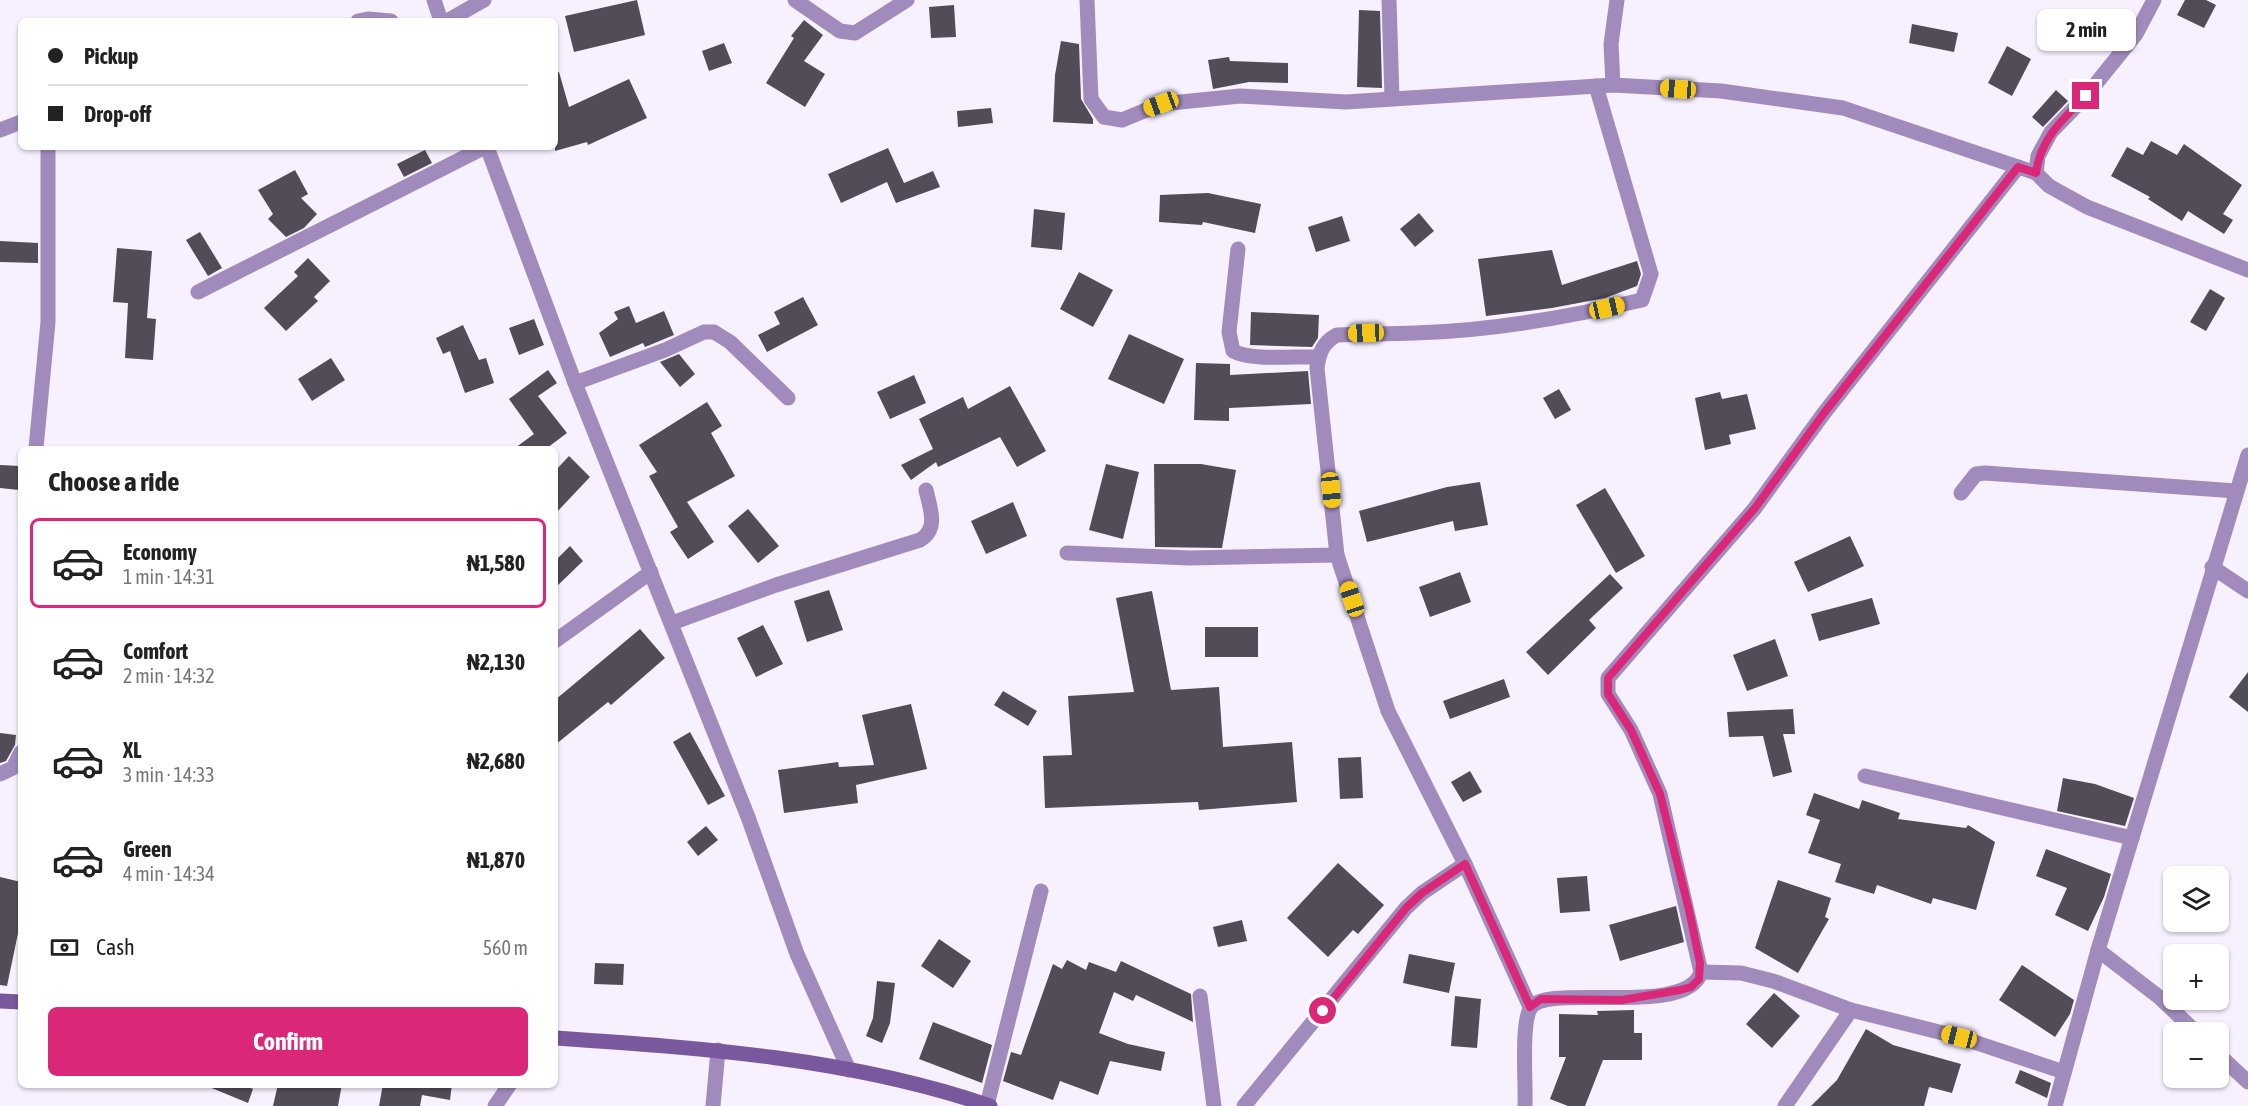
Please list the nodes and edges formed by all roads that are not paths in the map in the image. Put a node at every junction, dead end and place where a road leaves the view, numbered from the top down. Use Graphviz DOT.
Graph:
graph roads {
  1 [pos="434,0"];
  2 [pos="484,0"];
  3 [pos="795,0"];
  4 [pos="908,0"];
  5 [pos="1087,0"];
  6 [pos="1389,0"];
  7 [pos="1617,0"];
  8 [pos="2154,0"];
  9 [pos="440,18"];
  10 [pos="452,18"];
  11 [pos="1613,85"];
  12 [pos="1596,86"];
  13 [pos="1392,98"];
  14 [pos="18,123"];
  15 [pos="0,130"];
  16 [pos="48,150"];
  17 [pos="480,150"];
  18 [pos="487,150"];
  19 [pos="2018,167"];
  20 [pos="2036,173"];
  21 [pos="1238,249"];
  22 [pos="2248,270"];
  23 [pos="198,292"];
  24 [pos="1318,357"];
  25 [pos="575,383"];
  26 [pos="788,398"];
  27 [pos="36,446"];
  28 [pos="2248,455"];
  29 [pos="926,490"];
  30 [pos="2236,491"];
  31 [pos="1960,493"];
  32 [pos="1067,553"];
  33 [pos="1337,555"];
  34 [pos="2212,567"];
  35 [pos="651,572"];
  36 [pos="2248,591"];
  37 [pos="672,623"];
  38 [pos="558,639"];
  39 [pos="18,758"];
  40 [pos="0,774"];
  41 [pos="1865,776"];
  42 [pos="2132,838"];
  43 [pos="1465,864"];
  44 [pos="1041,891"];
  45 [pos="2098,950"];
  46 [pos="1701,972"];
  47 [pos="1200,996"];
  48 [pos="0,1001"];
  49 [pos="18,1002"];
  50 [pos="1530,1007"];
  51 [pos="1851,1011"];
  52 [pos="2185,1022"];
  53 [pos="558,1038"];
  54 [pos="718,1050"];
  55 [pos="2229,1064"];
  56 [pos="849,1070"];
  57 [pos="2064,1072"];
  58 [pos="2248,1082"];
  59 [pos="507,1088"];
  60 [pos="988,1105"];
  61 [pos="495,1106"];
  62 [pos="713,1106"];
  63 [pos="1214,1106"];
  64 [pos="1244,1106"];
  65 [pos="1525,1106"];
  66 [pos="1785,1106"];
  67 [pos="2055,1106"];
  1 -- 9 [label="street"];
  2 -- 10 [label="street"];
  3 -- 4 [label="street"];
  5 -- 13 [label="street"];
  6 -- 13 [label="street"];
  7 -- 11 [label="street"];
  8 -- 20 [label="street"];
  11 -- 12 [label="street"];
  11 -- 19 [label="street"];
  12 -- 13 [label="street"];
  12 -- 24 [label="street"];
  14 -- 15 [label="street"];
  16 -- 27 [label="street"];
  17 -- 23 [label="street"];
  18 -- 25 [label="street"];
  19 -- 20 [label="street"];
  19 -- 46 [label="street"];
  20 -- 22 [label="street"];
  21 -- 24 [label="street"];
  24 -- 33 [label="street"];
  25 -- 26 [label="street"];
  25 -- 35 [label="street"];
  28 -- 30 [label="street"];
  29 -- 37 [label="street"];
  30 -- 31 [label="street"];
  30 -- 34 [label="street"];
  32 -- 33 [label="street"];
  33 -- 43 [label="street"];
  34 -- 36 [label="street"];
  34 -- 42 [label="street"];
  35 -- 37 [label="street"];
  35 -- 38 [label="street"];
  37 -- 56 [label="street"];
  39 -- 40 [label="street"];
  41 -- 42 [label="street"];
  42 -- 45 [label="street"];
  43 -- 50 [label="street"];
  43 -- 64 [label="street"];
  44 -- 60 [label="street"];
  45 -- 52 [label="street"];
  45 -- 57 [label="street"];
  46 -- 50 [label="street"];
  46 -- 51 [label="street"];
  47 -- 63 [label="street"];
  48 -- 49 [label="main road"];
  50 -- 65 [label="street"];
  51 -- 57 [label="street"];
  51 -- 66 [label="street"];
  53 -- 54 [label="main road"];
  54 -- 56 [label="main road"];
  54 -- 62 [label="street"];
  55 -- 58 [label="street"];
  56 -- 60 [label="main road"];
  57 -- 67 [label="street"];
  59 -- 61 [label="street"];
}
